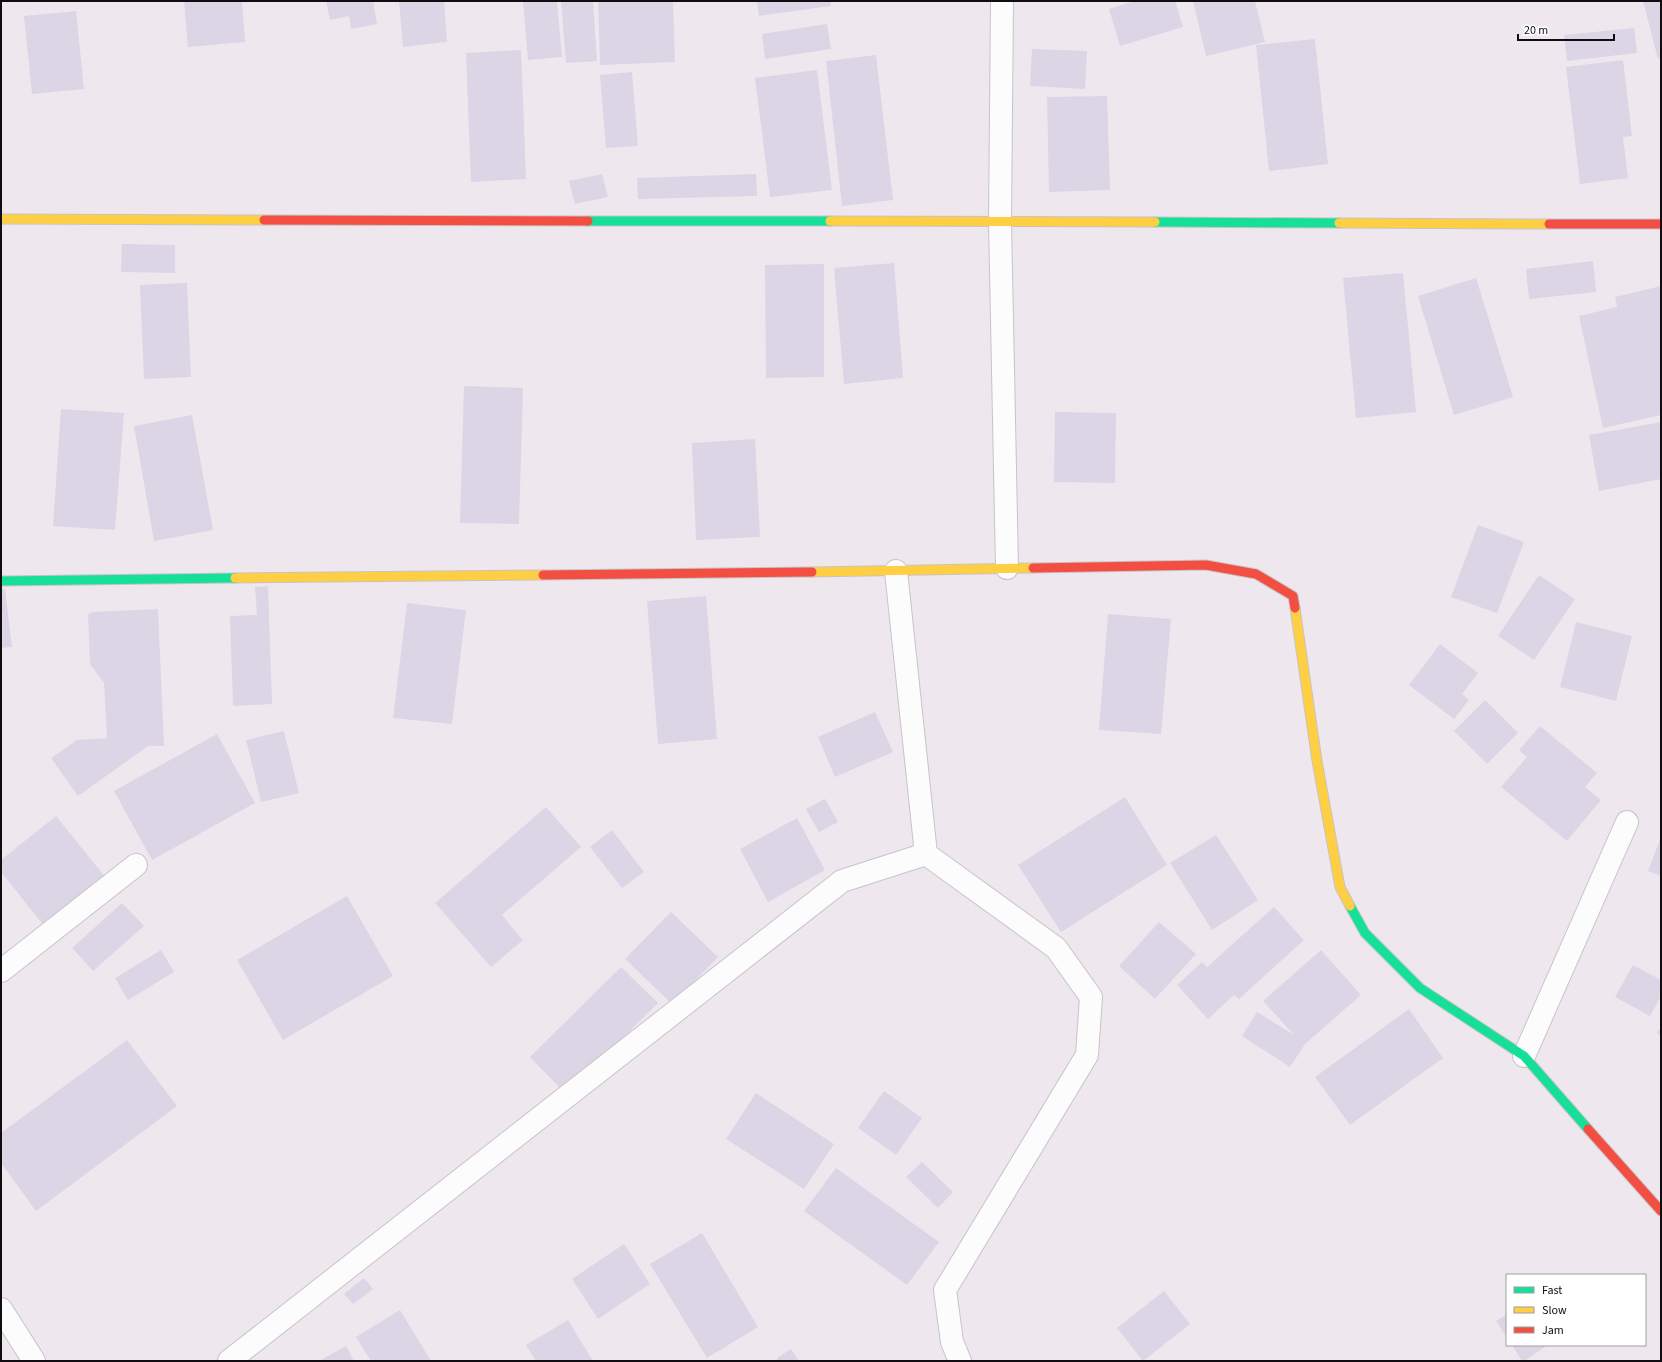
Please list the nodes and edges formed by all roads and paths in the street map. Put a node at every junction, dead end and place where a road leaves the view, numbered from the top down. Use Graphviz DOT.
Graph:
graph roads {
  1 [pos="1002,1"];
  2 [pos="1,219"];
  3 [pos="1000,221"];
  4 [pos="1661,224"];
  5 [pos="1007,568"];
  6 [pos="896,571"];
  7 [pos="1,581"];
  8 [pos="1627,822"];
  9 [pos="926,854"];
  10 [pos="136,865"];
  11 [pos="1,971"];
  12 [pos="1524,1056"];
  13 [pos="1661,1211"];
  14 [pos="1,1309"];
  15 [pos="34,1361"];
  16 [pos="230,1361"];
  17 [pos="960,1361"];
  1 -- 3 [label="street"];
  2 -- 3 [label="street"];
  3 -- 4 [label="street"];
  3 -- 5 [label="street"];
  5 -- 6 [label="street"];
  5 -- 12 [label="street"];
  6 -- 7 [label="street"];
  6 -- 9 [label="street"];
  8 -- 12 [label="street"];
  9 -- 16 [label="street"];
  9 -- 17 [label="street"];
  10 -- 11 [label="street"];
  12 -- 13 [label="street"];
  14 -- 15 [label="street"];
}
